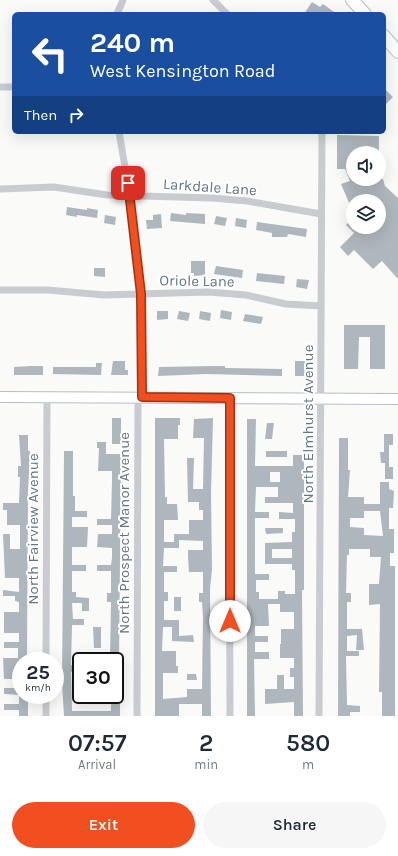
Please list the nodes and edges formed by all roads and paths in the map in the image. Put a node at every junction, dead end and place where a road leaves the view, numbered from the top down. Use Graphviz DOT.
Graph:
graph roads {
  1 [pos="121,0"];
  2 [pos="213,0"];
  3 [pos="352,0"];
  4 [pos="118,12"];
  5 [pos="225,12"];
  6 [pos="362,12"];
  7 [pos="386,38"];
  8 [pos="398,52"];
  9 [pos="0,87"];
  10 [pos="12,87"];
  11 [pos="119,134"];
  12 [pos="322,134"];
  13 [pos="0,189"];
  14 [pos="130,196"];
  15 [pos="321,214"];
  16 [pos="0,290"];
  17 [pos="141,294"];
  18 [pos="321,306"];
  19 [pos="0,397"];
  20 [pos="47,397"];
  21 [pos="140,397"];
  22 [pos="230,398"];
  23 [pos="321,398"];
  24 [pos="398,399"];
  25 [pos="46,652"];
  26 [pos="46,704"];
  27 [pos="46,716"];
  28 [pos="137,716"];
  29 [pos="230,716"];
  30 [pos="319,716"];
  1 -- 4 [label="street"];
  2 -- 5 [label="street"];
  3 -- 6 [label="main road"];
  7 -- 8 [label="main road"];
  9 -- 10 [label="street"];
  11 -- 14 [label="street, North Prospect Manor Avenue"];
  12 -- 15 [label="street, North Elmhurst Avenue"];
  13 -- 14 [label="street, Larkdale Lane"];
  14 -- 15 [label="street, Larkdale Lane"];
  14 -- 17 [label="street, North Prospect Manor Avenue"];
  15 -- 18 [label="street, North Elmhurst Avenue"];
  16 -- 17 [label="street, Oriole Lane"];
  17 -- 18 [label="street, Oriole Lane"];
  17 -- 21 [label="street, North Prospect Manor Avenue"];
  18 -- 23 [label="street, North Elmhurst Avenue"];
  19 -- 20 [label="main road"];
  20 -- 21 [label="main road"];
  20 -- 25 [label="street, North Fairview Avenue"];
  21 -- 22 [label="main road"];
  21 -- 28 [label="street, North Prospect Manor Avenue"];
  22 -- 23 [label="main road"];
  22 -- 29 [label="street"];
  23 -- 24 [label="main road"];
  23 -- 30 [label="street, North Elmhurst Avenue"];
  26 -- 27 [label="street"];
}
